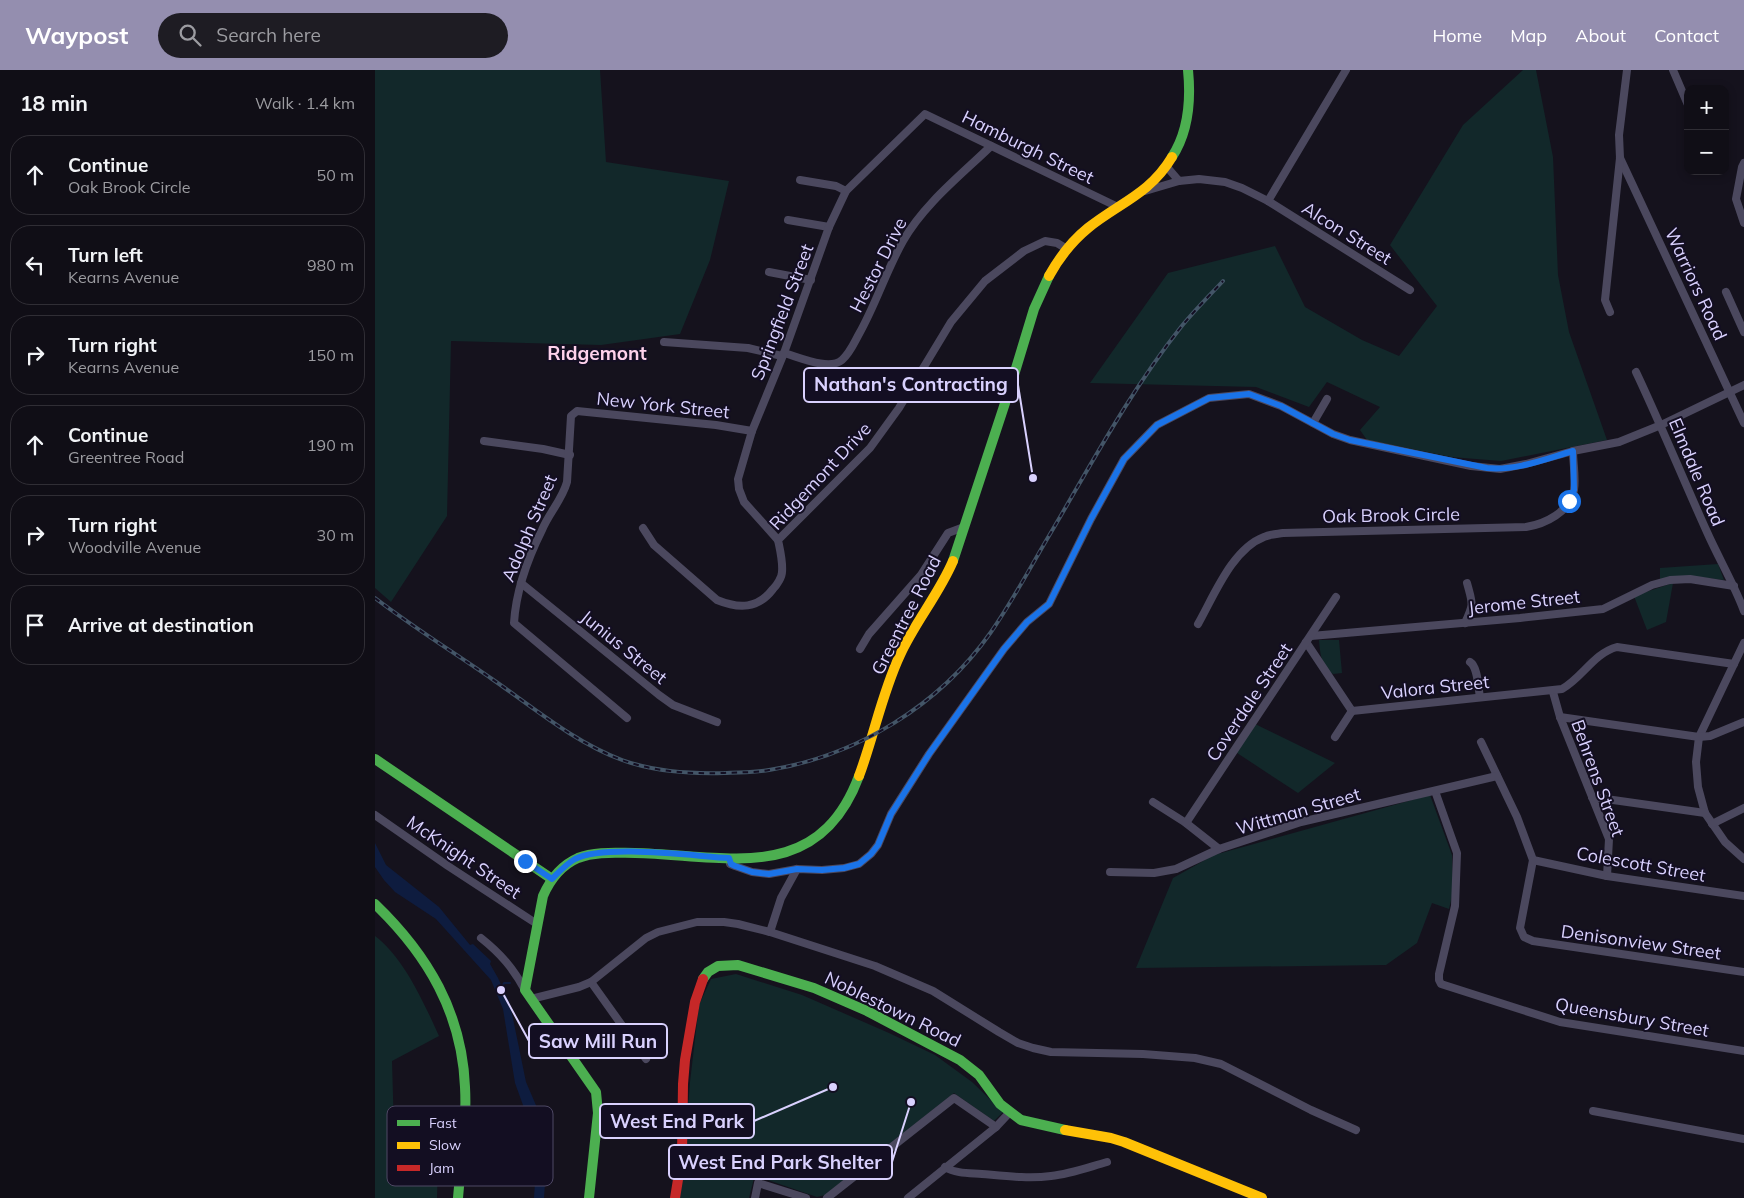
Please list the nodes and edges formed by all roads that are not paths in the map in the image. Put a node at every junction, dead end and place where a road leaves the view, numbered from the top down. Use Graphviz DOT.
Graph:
graph roads {
  1 [pos="1188,70"];
  2 [pos="1346,70"];
  3 [pos="1627,70"];
  4 [pos="1673,70"];
  5 [pos="1684,95"];
  6 [pos="925,114"];
  7 [pos="991,146"];
  8 [pos="1620,158"];
  9 [pos="1744,163"];
  10 [pos="1167,167"];
  11 [pos="800,180"];
  12 [pos="1179,181"];
  13 [pos="846,191"];
  14 [pos="1143,191"];
  15 [pos="1267,201"];
  16 [pos="1118,207"];
  17 [pos="788,220"];
  18 [pos="1744,223"];
  19 [pos="829,227"];
  20 [pos="1067,249"];
  21 [pos="769,272"];
  22 [pos="811,280"];
  23 [pos="1410,290"];
  24 [pos="1726,292"];
  25 [pos="1610,312"];
  26 [pos="1744,332"];
  27 [pos="663,342"];
  28 [pos="783,354"];
  29 [pos="1636,372"];
  30 [pos="1744,385"];
  31 [pos="1729,392"];
  32 [pos="1327,399"];
  33 [pos="571,416"];
  34 [pos="1313,423"];
  35 [pos="1744,423"];
  36 [pos="1661,425"];
  37 [pos="752,431"];
  38 [pos="484,441"];
  39 [pos="1573,451"];
  40 [pos="570,455"];
  41 [pos="965,527"];
  42 [pos="643,528"];
  43 [pos="778,540"];
  44 [pos="521,583"];
  45 [pos="1467,583"];
  46 [pos="1734,586"];
  47 [pos="1336,596"];
  48 [pos="1744,611"];
  49 [pos="1465,623"];
  50 [pos="1198,624"];
  51 [pos="1309,639"];
  52 [pos="1744,643"];
  53 [pos="860,649"];
  54 [pos="1470,662"];
  55 [pos="1734,664"];
  56 [pos="1553,692"];
  57 [pos="1480,697"];
  58 [pos="1352,711"];
  59 [pos="1560,717"];
  60 [pos="627,718"];
  61 [pos="717,722"];
  62 [pos="1744,722"];
  63 [pos="1335,737"];
  64 [pos="1699,737"];
  65 [pos="1481,742"];
  66 [pos="375,759"];
  67 [pos="1497,776"];
  68 [pos="1435,791"];
  69 [pos="1592,797"];
  70 [pos="1153,802"];
  71 [pos="1744,808"];
  72 [pos="1705,813"];
  73 [pos="375,815"];
  74 [pos="1186,823"];
  75 [pos="1712,824"];
  76 [pos="1219,850"];
  77 [pos="729,858"];
  78 [pos="1744,859"];
  79 [pos="1533,860"];
  80 [pos="797,869"];
  81 [pos="1110,872"];
  82 [pos="1607,876"];
  83 [pos="552,879"];
  84 [pos="1744,896"];
  85 [pos="375,904"];
  86 [pos="375,915"];
  87 [pos="537,924"];
  88 [pos="770,932"];
  89 [pos="481,938"];
  90 [pos="1744,972"];
  91 [pos="591,982"];
  92 [pos="525,990"];
  93 [pos="531,999"];
  94 [pos="1744,1051"];
  95 [pos="645,1059"];
  96 [pos="457,1106"];
  97 [pos="464,1106"];
  98 [pos="1593,1111"];
  99 [pos="1010,1112"];
  100 [pos="996,1127"];
  101 [pos="1356,1130"];
  102 [pos="1744,1139"];
  103 [pos="1107,1162"];
  104 [pos="945,1167"];
  105 [pos="589,1198"];
  106 [pos="675,1198"];
  107 [pos="755,1198"];
  108 [pos="806,1198"];
  109 [pos="827,1198"];
  110 [pos="908,1198"];
  111 [pos="1262,1198"];
  1 -- 10 [label="main road, Greentree Road"];
  2 -- 15 [label="street"];
  3 -- 8 [label="street"];
  4 -- 5 [label="street"];
  6 -- 7 [label="street, Hamburgh Street"];
  6 -- 13 [label="street, Springfield Street"];
  7 -- 16 [label="street, Hamburgh Street"];
  7 -- 28 [label="street, Hestor Drive"];
  8 -- 25 [label="street"];
  8 -- 31 [label="street, Warriors Road"];
  9 -- 18 [label="street"];
  10 -- 12 [label="street"];
  10 -- 14 [label="main road, Greentree Road"];
  11 -- 13 [label="street"];
  12 -- 14 [label="street, Alcon Street"];
  12 -- 15 [label="street, Alcon Street"];
  13 -- 19 [label="street, Springfield Street"];
  14 -- 16 [label="main road, Greentree Road"];
  15 -- 23 [label="street, Alcon Street"];
  16 -- 20 [label="main road, Greentree Road"];
  17 -- 19 [label="street"];
  19 -- 22 [label="street, Springfield Street"];
  20 -- 41 [label="main road, Greentree Road"];
  20 -- 43 [label="street, Ridgemont Drive"];
  21 -- 22 [label="street"];
  22 -- 28 [label="street, Springfield Street"];
  24 -- 26 [label="street"];
  27 -- 28 [label="street, Hestor Drive"];
  28 -- 37 [label="street, Springfield Street"];
  29 -- 36 [label="street, Elmdale Road"];
  30 -- 31 [label="street"];
  31 -- 35 [label="street, Warriors Road"];
  31 -- 36 [label="street"];
  32 -- 34 [label="street"];
  33 -- 37 [label="street, New York Street"];
  33 -- 40 [label="street, Adolph Street"];
  34 -- 39 [label="street"];
  34 -- 80 [label="street"];
  36 -- 39 [label="street"];
  36 -- 46 [label="street, Elmdale Road"];
  37 -- 43 [label="street, Springfield Street"];
  38 -- 40 [label="street"];
  39 -- 50 [label="street, Oak Brook Circle"];
  40 -- 44 [label="street, Adolph Street"];
  41 -- 53 [label="street"];
  41 -- 77 [label="main road, Greentree Road"];
  42 -- 43 [label="street, Ridgemont Drive"];
  44 -- 60 [label="street, Adolph Street"];
  44 -- 61 [label="street, Junius Street"];
  45 -- 49 [label="street"];
  46 -- 48 [label="street, Elmdale Road"];
  46 -- 49 [label="street, Jerome Street"];
  47 -- 51 [label="street, Coverdale Street"];
  49 -- 51 [label="street, Jerome Street"];
  51 -- 58 [label="street"];
  51 -- 74 [label="street, Coverdale Street"];
  52 -- 55 [label="street"];
  54 -- 57 [label="street"];
  55 -- 56 [label="street"];
  55 -- 64 [label="street"];
  56 -- 57 [label="street, Valora Street"];
  56 -- 59 [label="street, Behrens Street"];
  57 -- 58 [label="street, Valora Street"];
  58 -- 63 [label="street"];
  59 -- 64 [label="street"];
  59 -- 69 [label="street, Behrens Street"];
  62 -- 64 [label="street"];
  64 -- 72 [label="street"];
  65 -- 67 [label="street"];
  66 -- 83 [label="main road"];
  67 -- 68 [label="street, Wittman Street"];
  67 -- 79 [label="street"];
  68 -- 76 [label="street, Wittman Street"];
  68 -- 94 [label="street, Queensbury Street"];
  69 -- 72 [label="street"];
  69 -- 82 [label="street, Behrens Street"];
  70 -- 74 [label="street"];
  71 -- 75 [label="street"];
  72 -- 75 [label="street"];
  73 -- 87 [label="street, McKnight Street"];
  74 -- 76 [label="street"];
  75 -- 78 [label="street"];
  76 -- 81 [label="street, Wittman Street"];
  77 -- 80 [label="street"];
  77 -- 83 [label="main road, Greentree Road"];
  79 -- 82 [label="street, Colescott Street"];
  79 -- 90 [label="street, Denisonview Street"];
  80 -- 88 [label="street"];
  82 -- 84 [label="street, Colescott Street"];
  83 -- 87 [label="main road, Greentree Road"];
  85 -- 97 [label="main road"];
  86 -- 96 [label="main road"];
  87 -- 92 [label="main road, Greentree Road"];
  88 -- 91 [label="street"];
  88 -- 101 [label="street"];
  89 -- 92 [label="street"];
  91 -- 93 [label="street"];
  91 -- 95 [label="street"];
  92 -- 93 [label="main road"];
  93 -- 105 [label="main road"];
  98 -- 102 [label="street"];
  99 -- 100 [label="street"];
  99 -- 106 [label="main road, Noblestown Road"];
  99 -- 111 [label="main road, Noblestown Road"];
  100 -- 104 [label="street"];
  100 -- 109 [label="street"];
  103 -- 104 [label="street"];
  104 -- 110 [label="street"];
  107 -- 108 [label="street"];
}
